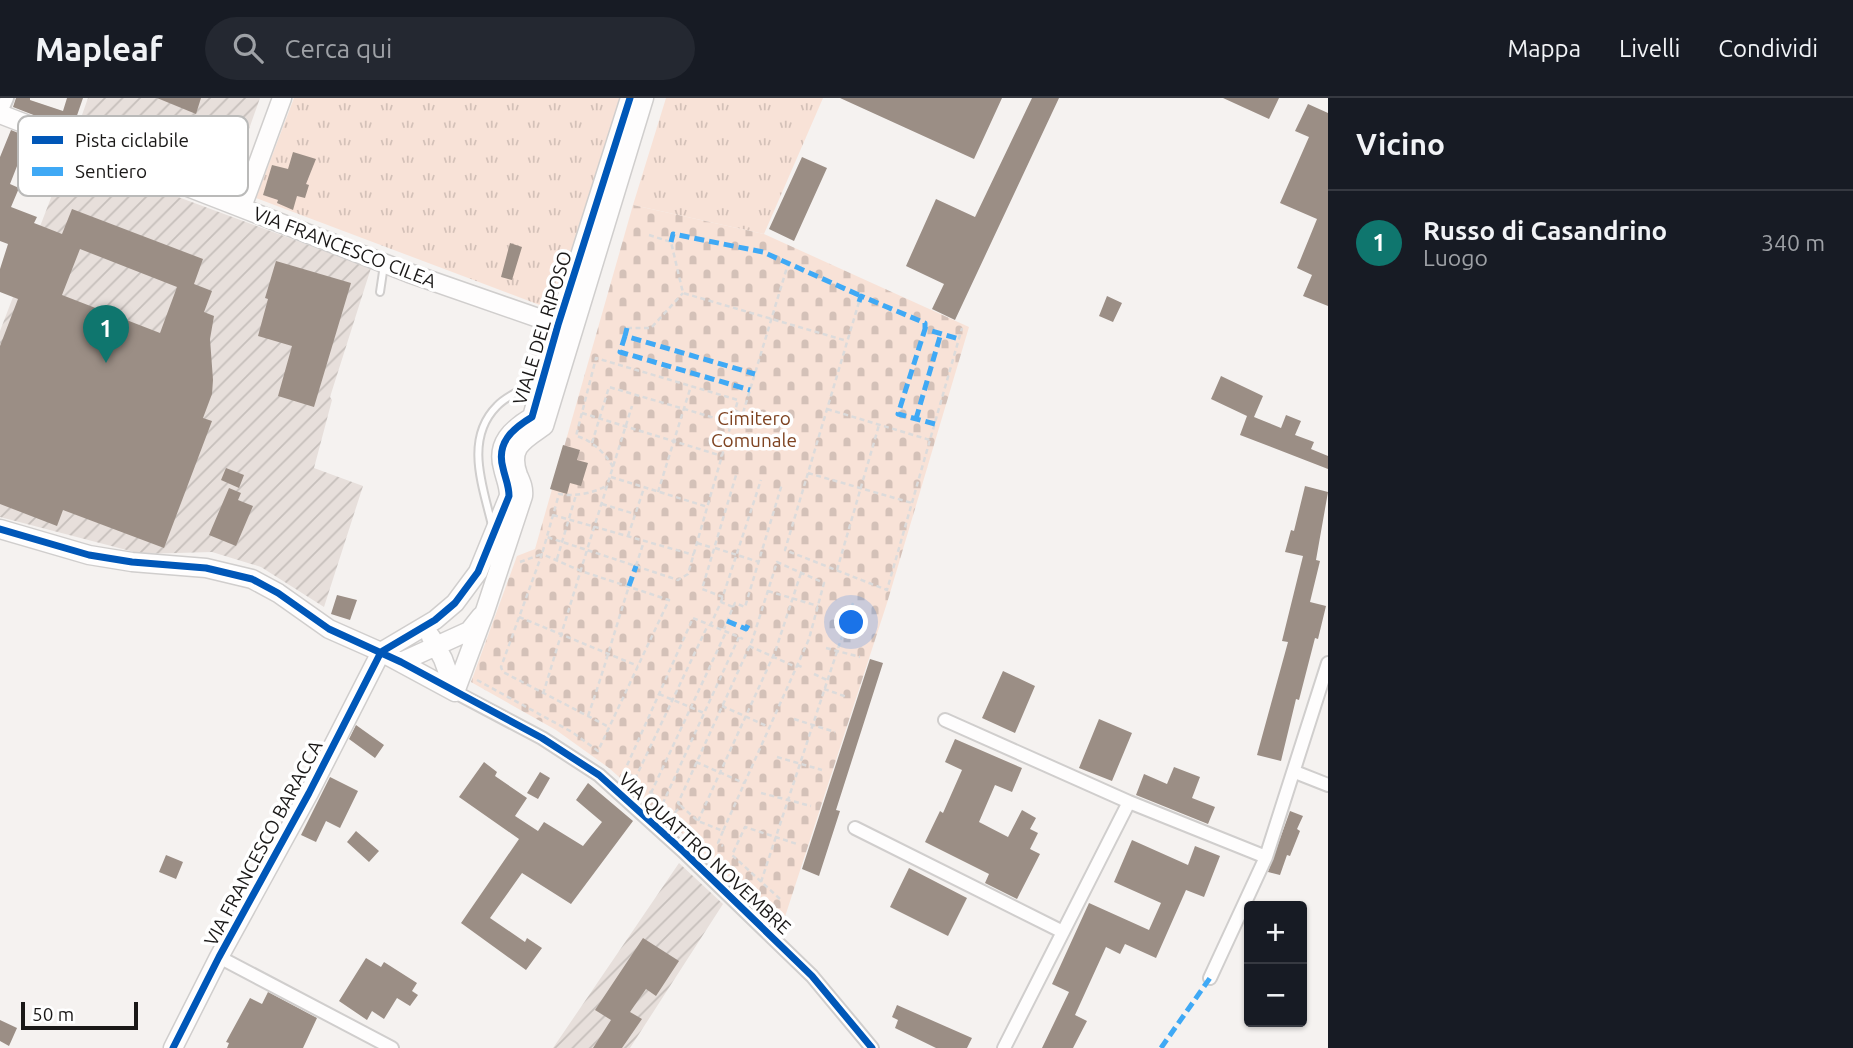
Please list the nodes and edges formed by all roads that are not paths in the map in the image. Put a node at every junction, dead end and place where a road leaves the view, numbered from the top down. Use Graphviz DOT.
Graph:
graph roads {
  1 [pos="7,98"];
  2 [pos="282,98"];
  3 [pos="630,98"];
  4 [pos="644,98"];
  5 [pos="0,114"];
  6 [pos="18,121"];
  7 [pos="248,191"];
  8 [pos="213,196"];
  9 [pos="246,196"];
  10 [pos="242,207"];
  11 [pos="384,263"];
  12 [pos="380,292"];
  13 [pos="566,328"];
  14 [pos="543,377"];
  15 [pos="0,529"];
  16 [pos="495,535"];
  17 [pos="485,611"];
  18 [pos="444,612"];
  19 [pos="421,628"];
  20 [pos="455,637"];
  21 [pos="436,646"];
  22 [pos="382,652"];
  23 [pos="401,662"];
  24 [pos="1328,663"];
  25 [pos="455,692"];
  26 [pos="945,720"];
  27 [pos="1295,772"];
  28 [pos="1328,785"];
  29 [pos="1129,802"];
  30 [pos="855,828"];
  31 [pos="1266,857"];
  32 [pos="1063,932"];
  33 [pos="219,957"];
  34 [pos="1210,978"];
  35 [pos="173,1048"];
  36 [pos="392,1048"];
  37 [pos="872,1048"];
  38 [pos="1004,1048"];
  1 -- 5 [label="street"];
  2 -- 7 [label="street"];
  3 -- 13 [label="street, VIALE DEL RIPOSO"];
  4 -- 13 [label="street, VIALE DEL RIPOSO"];
  5 -- 6 [label="street, VIA FRANCESCO CILEA"];
  8 -- 10 [label="street, VIA FRANCESCO CILEA"];
  9 -- 10 [label="street"];
  10 -- 11 [label="street, VIA FRANCESCO CILEA"];
  11 -- 12 [label="lane"];
  11 -- 13 [label="street, VIA FRANCESCO CILEA"];
  13 -- 14 [label="street, VIALE DEL RIPOSO"];
  13 -- 17 [label="street, VIALE DEL RIPOSO"];
  14 -- 16 [label="street, VIALE DEL RIPOSO"];
  14 -- 16 [label="lane"];
  15 -- 22 [label="street"];
  16 -- 18 [label="street, VIALE DEL RIPOSO"];
  17 -- 20 [label="street, VIALE DEL RIPOSO"];
  17 -- 25 [label="street, VIALE DEL RIPOSO"];
  18 -- 19 [label="street, VIALE DEL RIPOSO"];
  18 -- 20 [label="street"];
  19 -- 21 [label="street"];
  19 -- 22 [label="street, VIALE DEL RIPOSO"];
  20 -- 21 [label="street, VIALE DEL RIPOSO"];
  21 -- 23 [label="street, VIALE DEL RIPOSO"];
  21 -- 25 [label="street"];
  22 -- 23 [label="street"];
  22 -- 33 [label="street, VIA FRANCESCO BARACCA"];
  23 -- 25 [label="street"];
  24 -- 27 [label="street"];
  25 -- 37 [label="street, VIA QUATTRO NOVEMBRE"];
  26 -- 29 [label="street"];
  27 -- 28 [label="street"];
  27 -- 31 [label="street"];
  29 -- 31 [label="street"];
  29 -- 32 [label="street"];
  30 -- 32 [label="street"];
  31 -- 34 [label="street"];
  32 -- 38 [label="street"];
  33 -- 35 [label="street, VIA FRANCESCO BARACCA"];
  33 -- 36 [label="street"];
}
